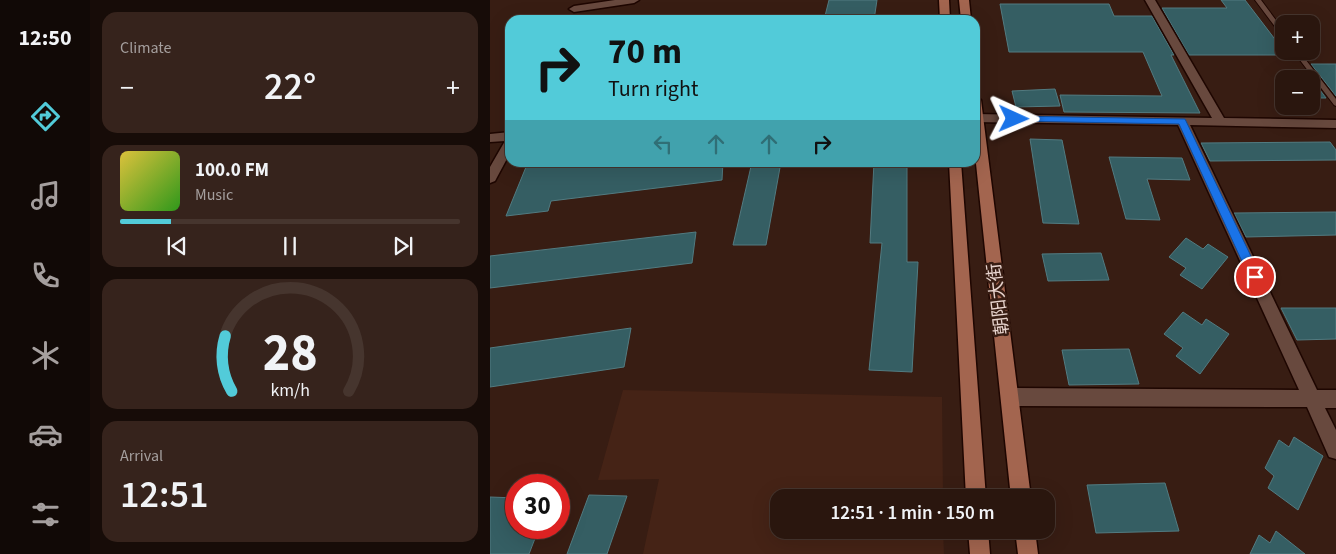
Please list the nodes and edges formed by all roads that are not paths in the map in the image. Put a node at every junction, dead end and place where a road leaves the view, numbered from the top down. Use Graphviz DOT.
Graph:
graph roads {
  1 [pos="634,0"];
  2 [pos="944,0"];
  3 [pos="964,0"];
  4 [pos="1150,0"];
  5 [pos="1258,0"];
  6 [pos="574,5"];
  7 [pos="945,15"];
  8 [pos="966,15"];
  9 [pos="1275,23"];
  10 [pos="1303,60"];
  11 [pos="1336,104"];
  12 [pos="980,118"];
  13 [pos="1182,121"];
  14 [pos="1220,122"];
  15 [pos="1336,124"];
  16 [pos="505,136"];
  17 [pos="490,138"];
  18 [pos="505,151"];
  19 [pos="980,151"];
  20 [pos="955,167"];
  21 [pos="490,178"];
  22 [pos="1010,397"];
  23 [pos="1312,399"];
  24 [pos="1336,399"];
  25 [pos="1336,450"];
  26 [pos="975,489"];
  27 [pos="1020,489"];
  28 [pos="979,539"];
  29 [pos="1026,539"];
  30 [pos="980,554"];
  31 [pos="1028,554"];
  1 -- 6 [label="street"];
  2 -- 7 [label="main road"];
  3 -- 8 [label="main road"];
  4 -- 14 [label="street"];
  5 -- 9 [label="lane"];
  10 -- 11 [label="lane"];
  12 -- 13 [label="street"];
  13 -- 14 [label="street"];
  13 -- 23 [label="street"];
  14 -- 15 [label="street"];
  16 -- 17 [label="street"];
  18 -- 21 [label="street"];
  19 -- 22 [label="main road, 朝阳大街"];
  20 -- 26 [label="main road, 朝阳大街"];
  22 -- 23 [label="street"];
  22 -- 27 [label="main road, 朝阳大街"];
  23 -- 24 [label="street"];
  23 -- 25 [label="street"];
  28 -- 30 [label="main road"];
  29 -- 31 [label="main road"];
}
